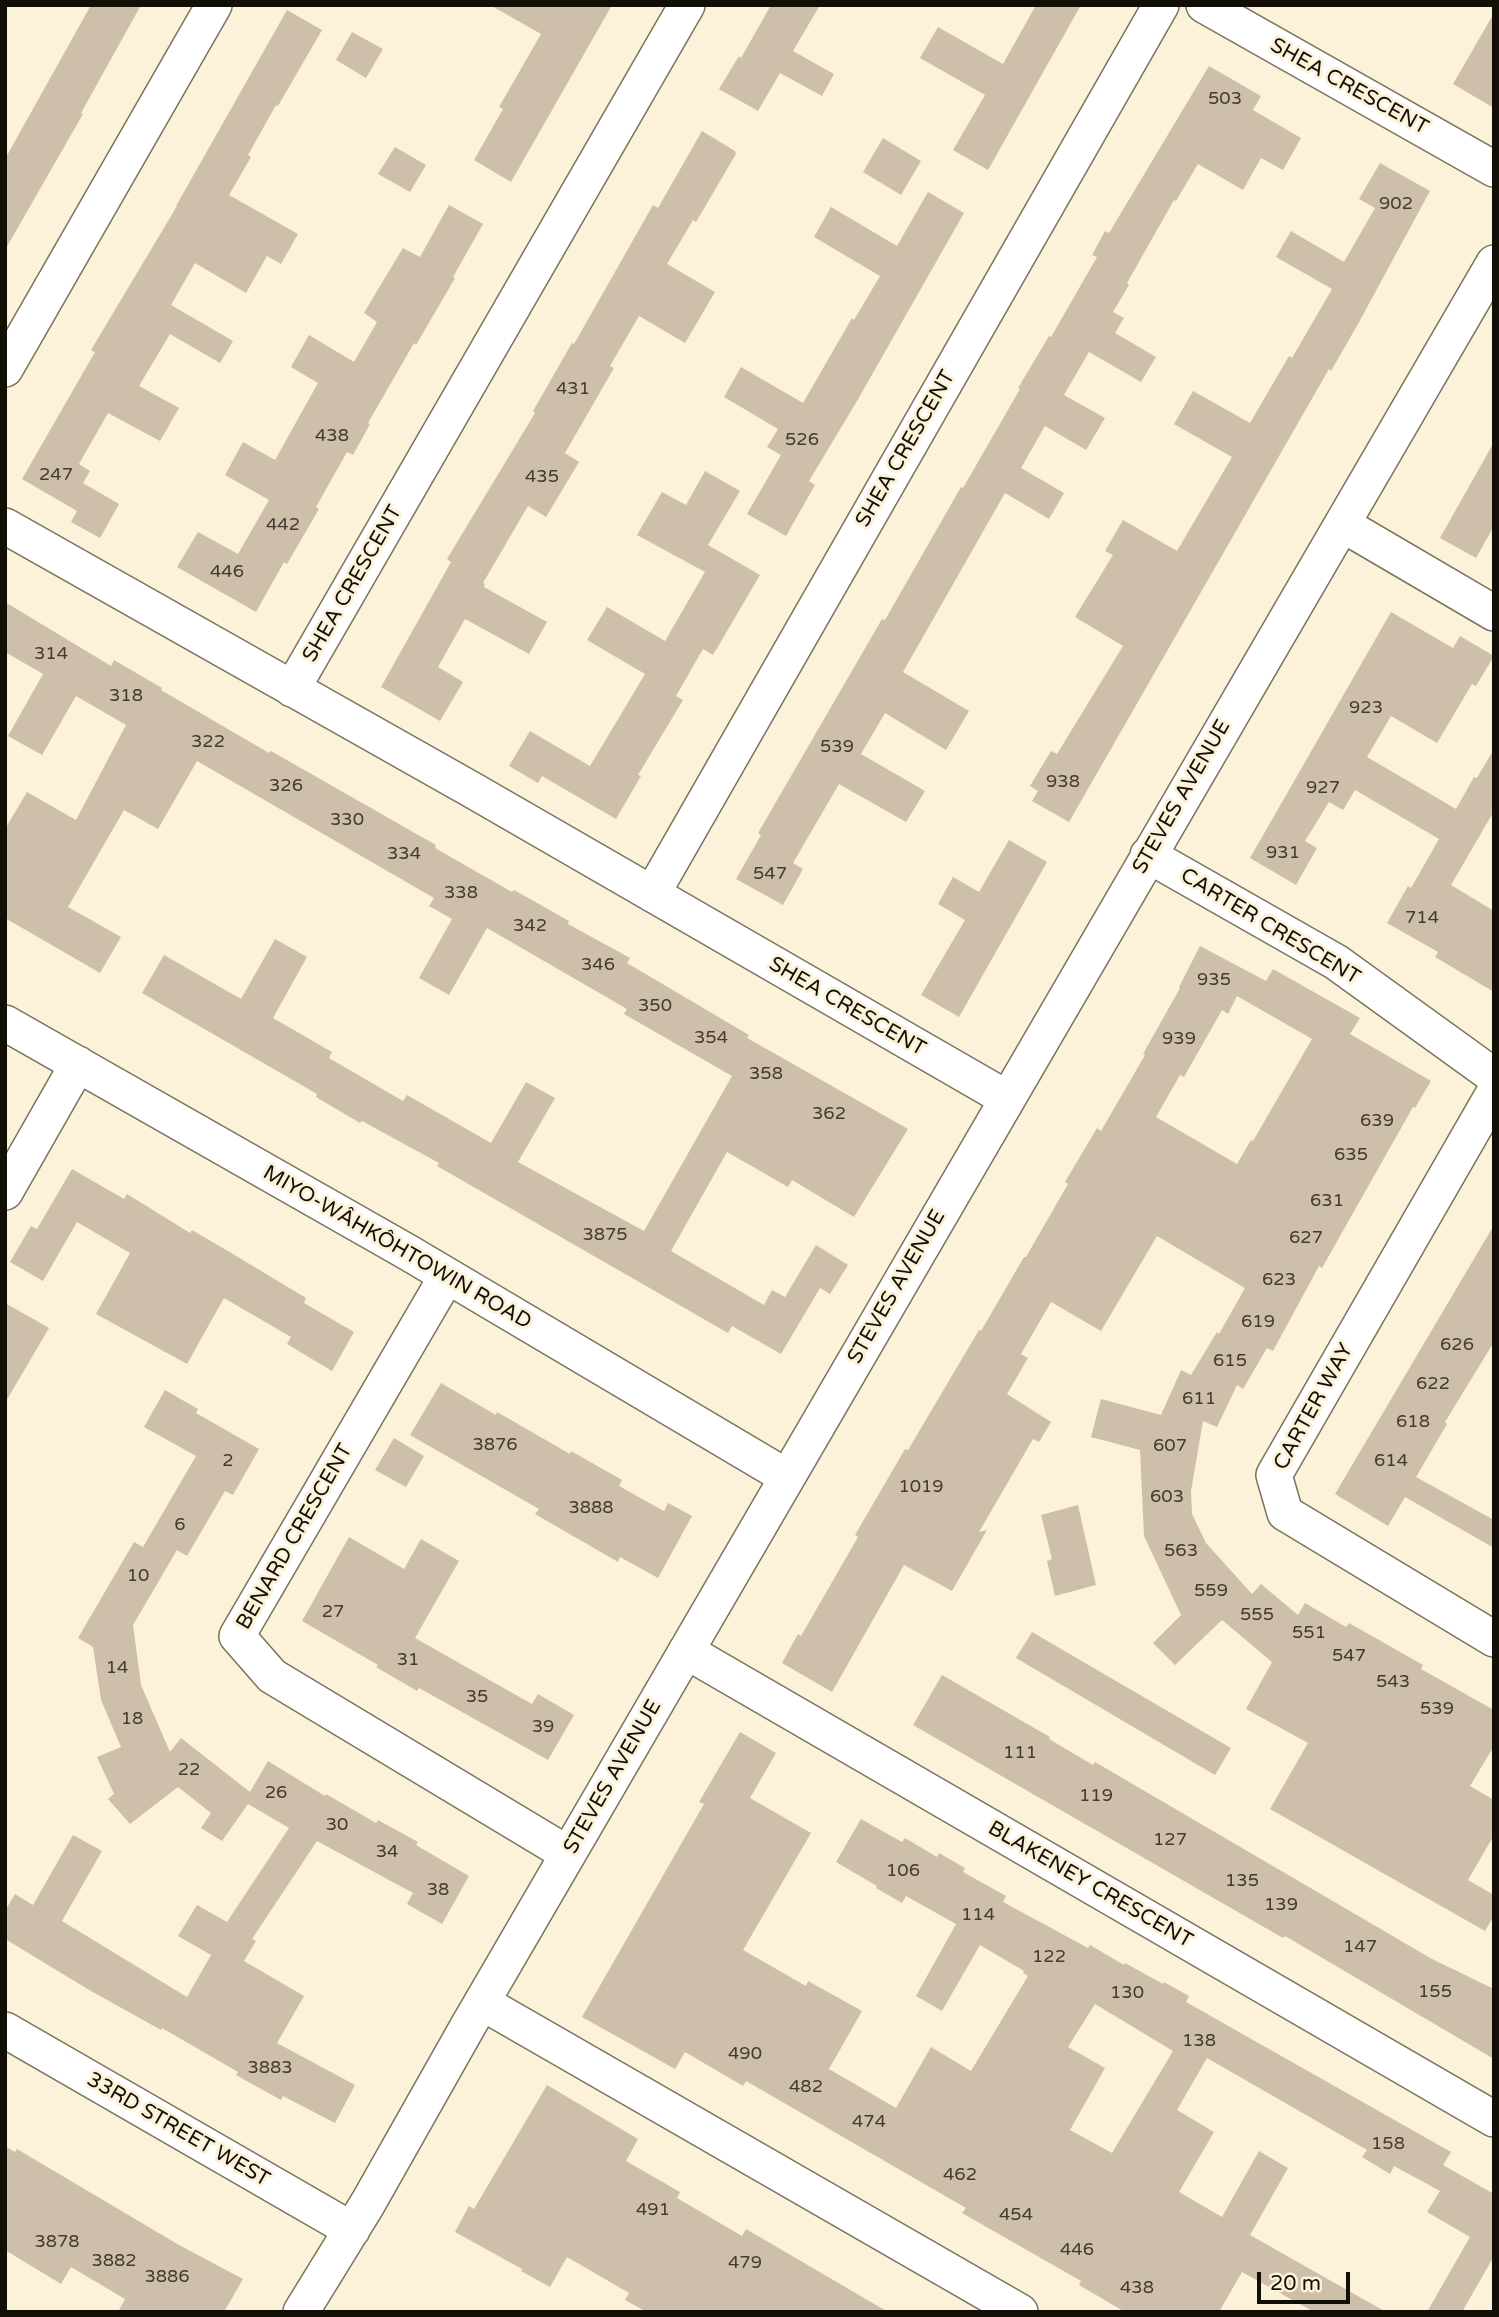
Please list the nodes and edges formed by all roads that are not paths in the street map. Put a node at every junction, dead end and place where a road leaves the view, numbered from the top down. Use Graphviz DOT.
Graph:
graph roads {
  1 [pos="214,5"];
  2 [pos="687,5"];
  3 [pos="1161,5"];
  4 [pos="1204,5"];
  5 [pos="1494,169"];
  6 [pos="1494,262"];
  7 [pos="5,369"];
  8 [pos="1342,524"];
  9 [pos="5,526"];
  10 [pos="1494,613"];
  11 [pos="292,690"];
  12 [pos="1147,855"];
  13 [pos="652,894"];
  14 [pos="5,1023"];
  15 [pos="78,1064"];
  16 [pos="1494,1076"];
  17 [pos="1494,1093"];
  18 [pos="1006,1098"];
  19 [pos="5,1192"];
  20 [pos="447,1276"];
  21 [pos="787,1477"];
  22 [pos="1494,1639"];
  23 [pos="686,1651"];
  24 [pos="568,1854"];
  25 [pos="483,2003"];
  26 [pos="5,2030"];
  27 [pos="1494,2119"];
  28 [pos="352,2230"];
  29 [pos="301,2312"];
  30 [pos="1020,2312"];
  1 -- 7 [label="street"];
  2 -- 11 [label="street, SHEA CRESCENT"];
  3 -- 13 [label="street, SHEA CRESCENT"];
  4 -- 5 [label="street, SHEA CRESCENT"];
  6 -- 8 [label="street, STEVES AVENUE"];
  8 -- 10 [label="street"];
  8 -- 12 [label="street, STEVES AVENUE"];
  9 -- 11 [label="street, SHEA CRESCENT"];
  11 -- 13 [label="street, SHEA CRESCENT"];
  12 -- 16 [label="street, CARTER CRESCENT"];
  12 -- 18 [label="street, STEVES AVENUE"];
  13 -- 18 [label="street, SHEA CRESCENT"];
  14 -- 15 [label="street, MIYO-WÂHKÔHTOWIN ROAD"];
  15 -- 19 [label="street"];
  15 -- 20 [label="street, MIYO-WÂHKÔHTOWIN ROAD"];
  17 -- 22 [label="street, CARTER WAY"];
  18 -- 21 [label="street, STEVES AVENUE"];
  20 -- 21 [label="street, MIYO-WÂHKÔHTOWIN ROAD"];
  20 -- 24 [label="street, BENARD CRESCENT"];
  21 -- 23 [label="street, STEVES AVENUE"];
  23 -- 24 [label="street, STEVES AVENUE"];
  23 -- 27 [label="street, BLAKENEY CRESCENT"];
  24 -- 25 [label="street, STEVES AVENUE"];
  25 -- 28 [label="street, STEVES AVENUE"];
  25 -- 30 [label="street"];
  26 -- 28 [label="street, 33RD STREET WEST"];
  28 -- 29 [label="street, STEVES AVENUE"];
}
